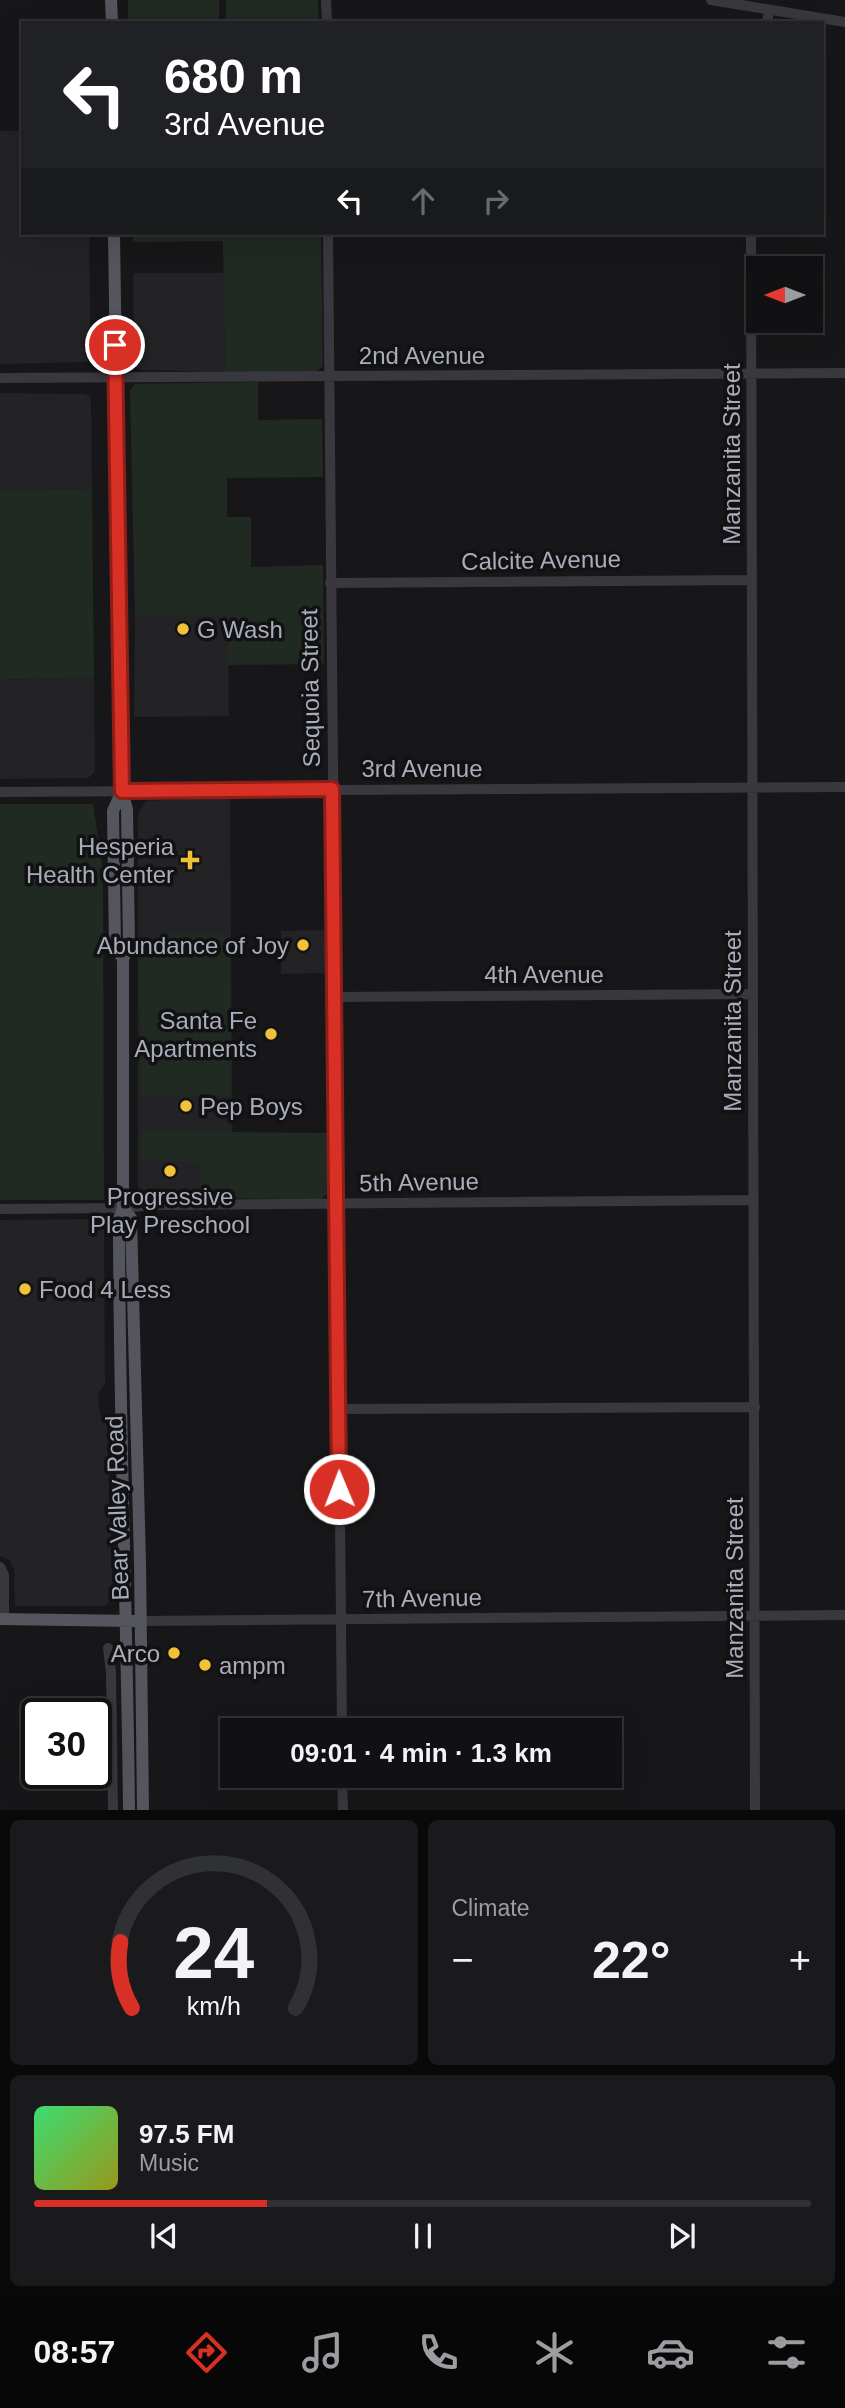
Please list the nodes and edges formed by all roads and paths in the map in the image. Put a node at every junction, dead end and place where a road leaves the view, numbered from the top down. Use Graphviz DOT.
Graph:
graph roads {
  1 [pos="111,0"];
  2 [pos="326,0"];
  3 [pos="711,0"];
  4 [pos="769,10"];
  5 [pos="112,21"];
  6 [pos="327,21"];
  7 [pos="767,21"];
  8 [pos="845,22"];
  9 [pos="114,235"];
  10 [pos="328,235"];
  11 [pos="751,235"];
  12 [pos="752,373"];
  13 [pos="845,373"];
  14 [pos="329,376"];
  15 [pos="0,378"];
  16 [pos="115,378"];
  17 [pos="752,580"];
  18 [pos="330,583"];
  19 [pos="845,787"];
  20 [pos="752,788"];
  21 [pos="332,789"];
  22 [pos="122,791"];
  23 [pos="0,792"];
  24 [pos="753,994"];
  25 [pos="335,997"];
  26 [pos="754,1200"];
  27 [pos="337,1204"];
  28 [pos="123,1208"];
  29 [pos="0,1209"];
  30 [pos="120,1402"];
  31 [pos="755,1407"];
  32 [pos="338,1409"];
  33 [pos="137,1483"];
  34 [pos="0,1567"];
  35 [pos="845,1615"];
  36 [pos="755,1616"];
  37 [pos="2,1619"];
  38 [pos="127,1620"];
  39 [pos="340,1620"];
  40 [pos="141,1621"];
  41 [pos="108,1648"];
  42 [pos="342,1718"];
  43 [pos="342,1788"];
  44 [pos="113,1810"];
  45 [pos="129,1810"];
  46 [pos="143,1810"];
  47 [pos="343,1810"];
  48 [pos="755,1810"];
  1 -- 5 [label="main road"];
  2 -- 6 [label="street"];
  3 -- 4 [label="street"];
  4 -- 7 [label="street"];
  4 -- 8 [label="street"];
  9 -- 16 [label="main road, Bear Valley Road"];
  10 -- 14 [label="street, Sequoia Street"];
  11 -- 12 [label="street, Manzanita Street"];
  12 -- 13 [label="street, 2nd Avenue"];
  12 -- 14 [label="street, 2nd Avenue"];
  12 -- 17 [label="street, Manzanita Street"];
  14 -- 16 [label="street, 2nd Avenue"];
  14 -- 18 [label="street, Sequoia Street"];
  15 -- 16 [label="street, 2nd Avenue"];
  16 -- 22 [label="main road, Bear Valley Road"];
  17 -- 18 [label="street, Calcite Avenue"];
  17 -- 20 [label="street, Manzanita Street"];
  18 -- 21 [label="street, Sequoia Street"];
  19 -- 20 [label="street, 3rd Avenue"];
  20 -- 21 [label="street, 3rd Avenue"];
  20 -- 24 [label="street, Manzanita Street"];
  21 -- 22 [label="street, 3rd Avenue"];
  21 -- 25 [label="street, Sequoia Street"];
  22 -- 23 [label="street, 3rd Avenue"];
  22 -- 28 [label="main road, Bear Valley Road"];
  24 -- 25 [label="street, 4th Avenue"];
  24 -- 26 [label="street, Manzanita Street"];
  25 -- 27 [label="street, Sequoia Street"];
  26 -- 27 [label="street, 5th Avenue"];
  26 -- 31 [label="street, Manzanita Street"];
  27 -- 28 [label="street, 5th Avenue"];
  27 -- 32 [label="street, Sequoia Street"];
  28 -- 29 [label="street, 5th Avenue"];
  28 -- 30 [label="main road, Bear Valley Road"];
  28 -- 33 [label="main road, Bear Valley Road"];
  30 -- 33 [label="main road"];
  30 -- 38 [label="main road, Bear Valley Road"];
  31 -- 32 [label="street"];
  31 -- 36 [label="street, Manzanita Street"];
  32 -- 39 [label="street, Sequoia Street"];
  33 -- 40 [label="main road, Bear Valley Road"];
  34 -- 37 [label="street"];
  35 -- 36 [label="street, 7th Avenue"];
  36 -- 39 [label="street, 7th Avenue"];
  36 -- 48 [label="street, Manzanita Street"];
  37 -- 38 [label="main road, 7th Avenue"];
  38 -- 40 [label="main road, 7th Avenue"];
  38 -- 45 [label="main road, Bear Valley Road"];
  39 -- 40 [label="street, 7th Avenue"];
  39 -- 42 [label="street, Sequoia Street"];
  40 -- 46 [label="main road, Bear Valley Road"];
  41 -- 44 [label="street"];
  43 -- 47 [label="street"];
}
